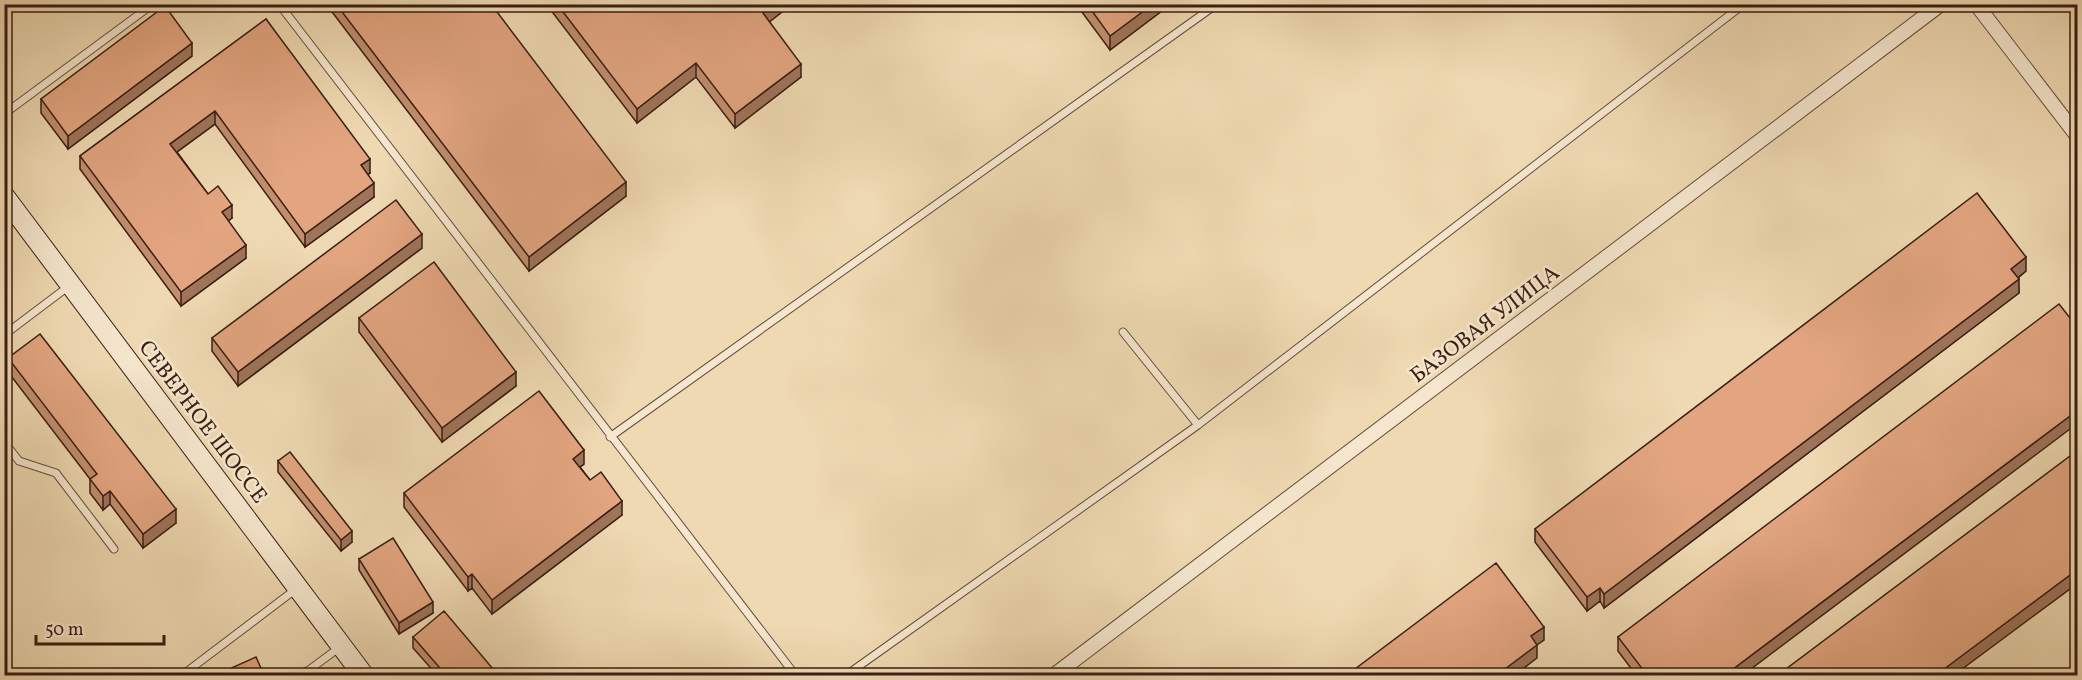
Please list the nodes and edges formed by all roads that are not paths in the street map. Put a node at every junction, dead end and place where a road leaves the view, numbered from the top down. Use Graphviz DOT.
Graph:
graph roads {
  1 [pos="153,4"];
  2 [pos="279,4"];
  3 [pos="1217,4"];
  4 [pos="1744,4"];
  5 [pos="1941,4"];
  6 [pos="1976,4"];
  7 [pos="4,114"];
  8 [pos="2078,137"];
  9 [pos="4,196"];
  10 [pos="71,285"];
  11 [pos="1123,332"];
  12 [pos="4,335"];
  13 [pos="1198,425"];
  14 [pos="610,437"];
  15 [pos="4,442"];
  16 [pos="114,549"];
  17 [pos="298,587"];
  18 [pos="342,645"];
  19 [pos="181,675"];
  20 [pos="297,675"];
  21 [pos="364,675"];
  22 [pos="796,675"];
  23 [pos="845,675"];
  24 [pos="1053,675"];
  1 -- 7 [label="lane"];
  2 -- 14 [label="lane"];
  3 -- 14 [label="lane"];
  4 -- 13 [label="lane"];
  5 -- 24 [label="street, БАЗОВАЯ УЛИЦА"];
  6 -- 8 [label="street"];
  9 -- 10 [label="main road, СЕВЕРНОЕ ШОССЕ"];
  10 -- 12 [label="lane"];
  10 -- 17 [label="main road, СЕВЕРНОЕ ШОССЕ"];
  11 -- 13 [label="lane"];
  13 -- 23 [label="lane"];
  14 -- 22 [label="lane"];
  15 -- 16 [label="lane"];
  17 -- 18 [label="main road, СЕВЕРНОЕ ШОССЕ"];
  17 -- 19 [label="lane"];
  18 -- 20 [label="lane"];
  18 -- 21 [label="main road, СЕВЕРНОЕ ШОССЕ"];
}
